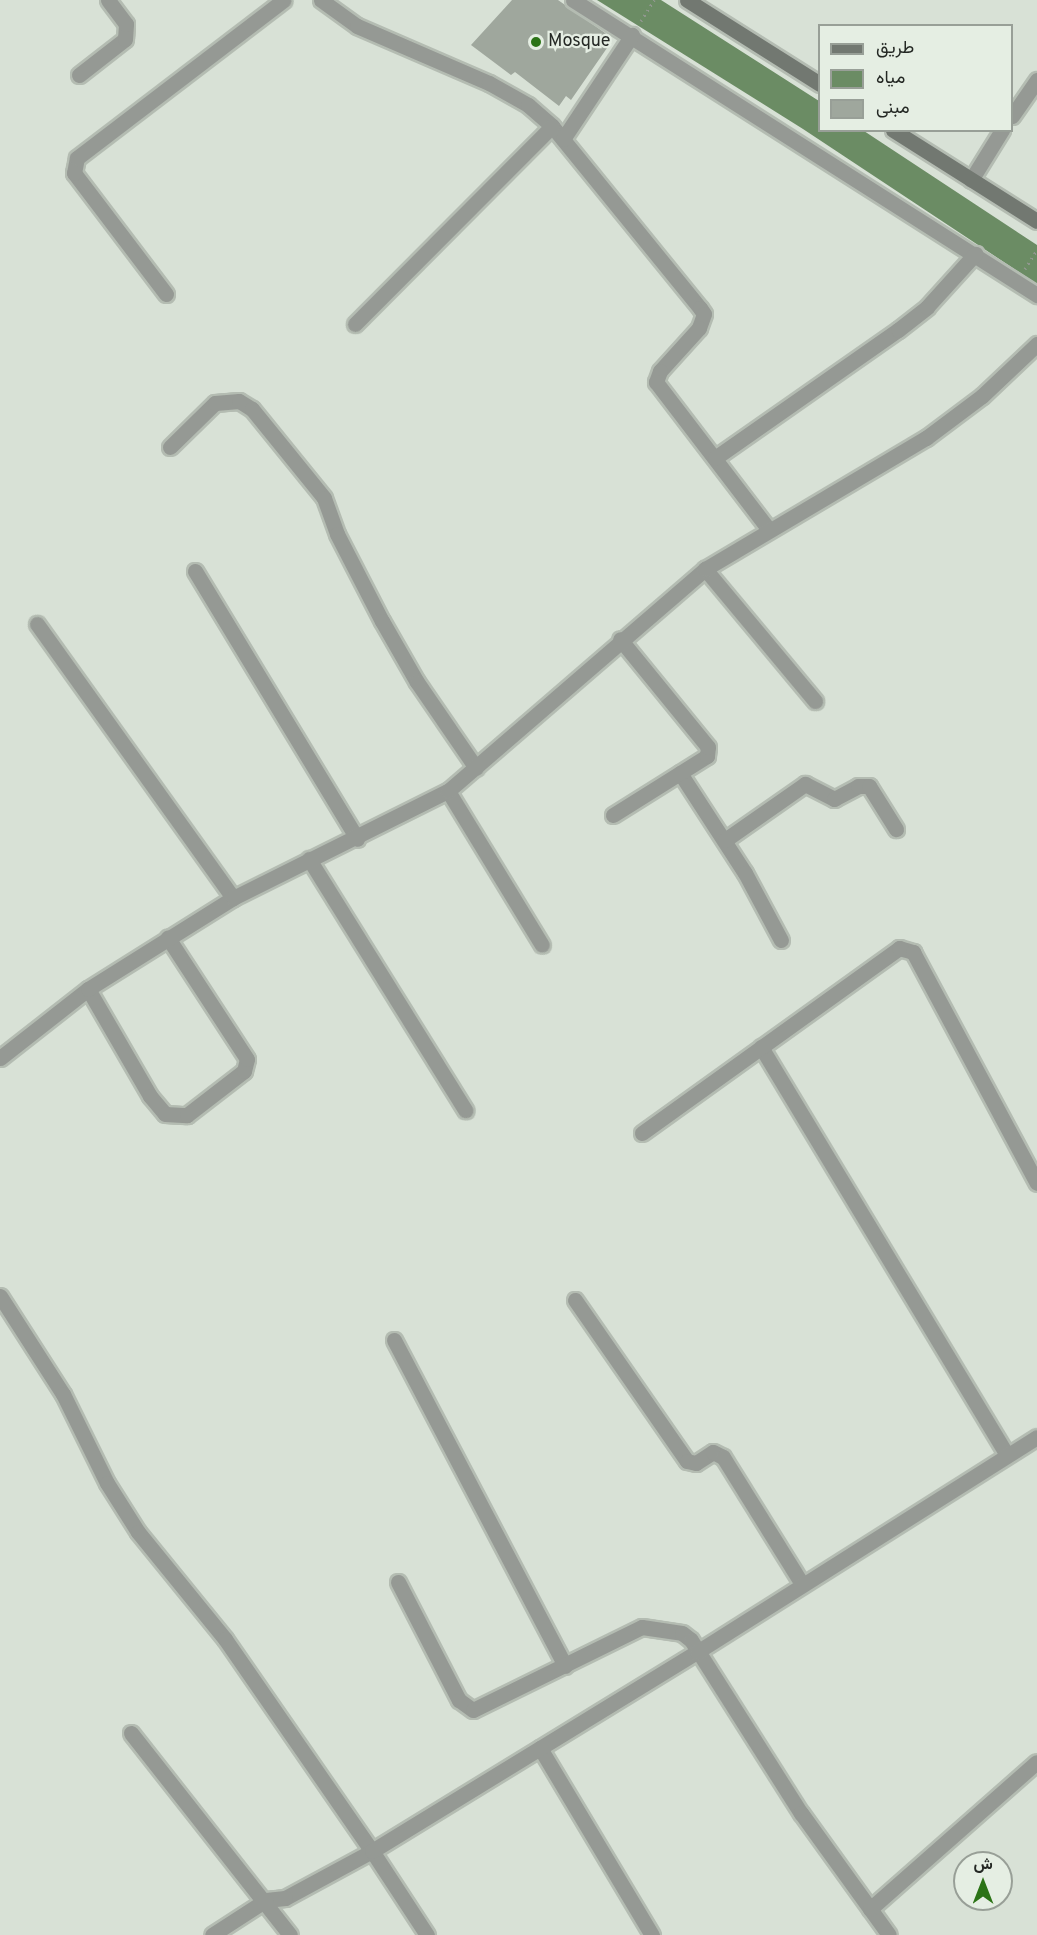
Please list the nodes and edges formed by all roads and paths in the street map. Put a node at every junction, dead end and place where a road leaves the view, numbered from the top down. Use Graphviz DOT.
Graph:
graph roads {
  1 [pos="108,0"];
  2 [pos="284,0"];
  3 [pos="321,0"];
  4 [pos="573,0"];
  5 [pos="654,0"];
  6 [pos="687,0"];
  7 [pos="632,35"];
  8 [pos="79,75"];
  9 [pos="1037,80"];
  10 [pos="818,83"];
  11 [pos="1013,114"];
  12 [pos="552,126"];
  13 [pos="896,132"];
  14 [pos="1001,132"];
  15 [pos="563,139"];
  16 [pos="971,180"];
  17 [pos="1037,221"];
  18 [pos="1037,250"];
  19 [pos="975,254"];
  20 [pos="1018,282"];
  21 [pos="166,294"];
  22 [pos="1037,295"];
  23 [pos="355,324"];
  24 [pos="1037,344"];
  25 [pos="170,447"];
  26 [pos="715,458"];
  27 [pos="769,530"];
  28 [pos="705,569"];
  29 [pos="195,571"];
  30 [pos="37,624"];
  31 [pos="620,639"];
  32 [pos="814,700"];
  33 [pos="476,768"];
  34 [pos="680,773"];
  35 [pos="448,791"];
  36 [pos="613,815"];
  37 [pos="896,829"];
  38 [pos="357,839"];
  39 [pos="725,840"];
  40 [pos="309,860"];
  41 [pos="233,898"];
  42 [pos="168,938"];
  43 [pos="781,940"];
  44 [pos="542,945"];
  45 [pos="88,989"];
  46 [pos="760,1047"];
  47 [pos="0,1058"];
  48 [pos="465,1110"];
  49 [pos="642,1133"];
  50 [pos="1037,1183"];
  51 [pos="0,1296"];
  52 [pos="575,1300"];
  53 [pos="394,1340"];
  54 [pos="1037,1437"];
  55 [pos="1007,1455"];
  56 [pos="398,1582"];
  57 [pos="802,1584"];
  58 [pos="697,1652"];
  59 [pos="566,1666"];
  60 [pos="130,1733"];
  61 [pos="540,1748"];
  62 [pos="1037,1762"];
  63 [pos="372,1851"];
  64 [pos="266,1900"];
  65 [pos="870,1909"];
  66 [pos="212,1935"];
  67 [pos="291,1935"];
  68 [pos="427,1935"];
  69 [pos="652,1935"];
  70 [pos="889,1935"];
  1 -- 8 [label="street"];
  2 -- 21 [label="street"];
  3 -- 12 [label="street"];
  4 -- 7 [label="street"];
  5 -- 7 [label="path"];
  6 -- 10 [label="main road"];
  7 -- 15 [label="street"];
  7 -- 19 [label="street"];
  9 -- 11 [label="street"];
  12 -- 15 [label="street"];
  12 -- 23 [label="street"];
  13 -- 16 [label="main road"];
  14 -- 16 [label="street"];
  15 -- 26 [label="street"];
  16 -- 17 [label="main road"];
  18 -- 20 [label="path"];
  19 -- 20 [label="street"];
  19 -- 26 [label="street"];
  20 -- 22 [label="street"];
  24 -- 27 [label="street"];
  25 -- 33 [label="street"];
  26 -- 27 [label="street"];
  27 -- 28 [label="street"];
  28 -- 31 [label="street"];
  28 -- 32 [label="street"];
  29 -- 38 [label="street"];
  30 -- 41 [label="street"];
  31 -- 33 [label="street"];
  31 -- 34 [label="street"];
  33 -- 35 [label="street"];
  34 -- 36 [label="street"];
  34 -- 39 [label="street"];
  35 -- 38 [label="street"];
  35 -- 44 [label="street"];
  37 -- 39 [label="street"];
  38 -- 40 [label="street"];
  39 -- 43 [label="street"];
  40 -- 41 [label="street"];
  40 -- 48 [label="street"];
  41 -- 42 [label="street"];
  42 -- 45 [label="street"];
  42 -- 45 [label="street"];
  45 -- 47 [label="street"];
  46 -- 49 [label="street"];
  46 -- 50 [label="street"];
  46 -- 55 [label="street"];
  51 -- 63 [label="street"];
  52 -- 57 [label="street"];
  53 -- 59 [label="street"];
  54 -- 55 [label="street"];
  55 -- 57 [label="street"];
  56 -- 59 [label="street"];
  57 -- 58 [label="street"];
  58 -- 59 [label="street"];
  58 -- 61 [label="street"];
  58 -- 65 [label="street"];
  60 -- 64 [label="street"];
  61 -- 63 [label="street"];
  61 -- 69 [label="street"];
  62 -- 65 [label="street"];
  63 -- 64 [label="street"];
  63 -- 68 [label="street"];
  64 -- 66 [label="street"];
  64 -- 67 [label="street"];
  65 -- 70 [label="street"];
}
